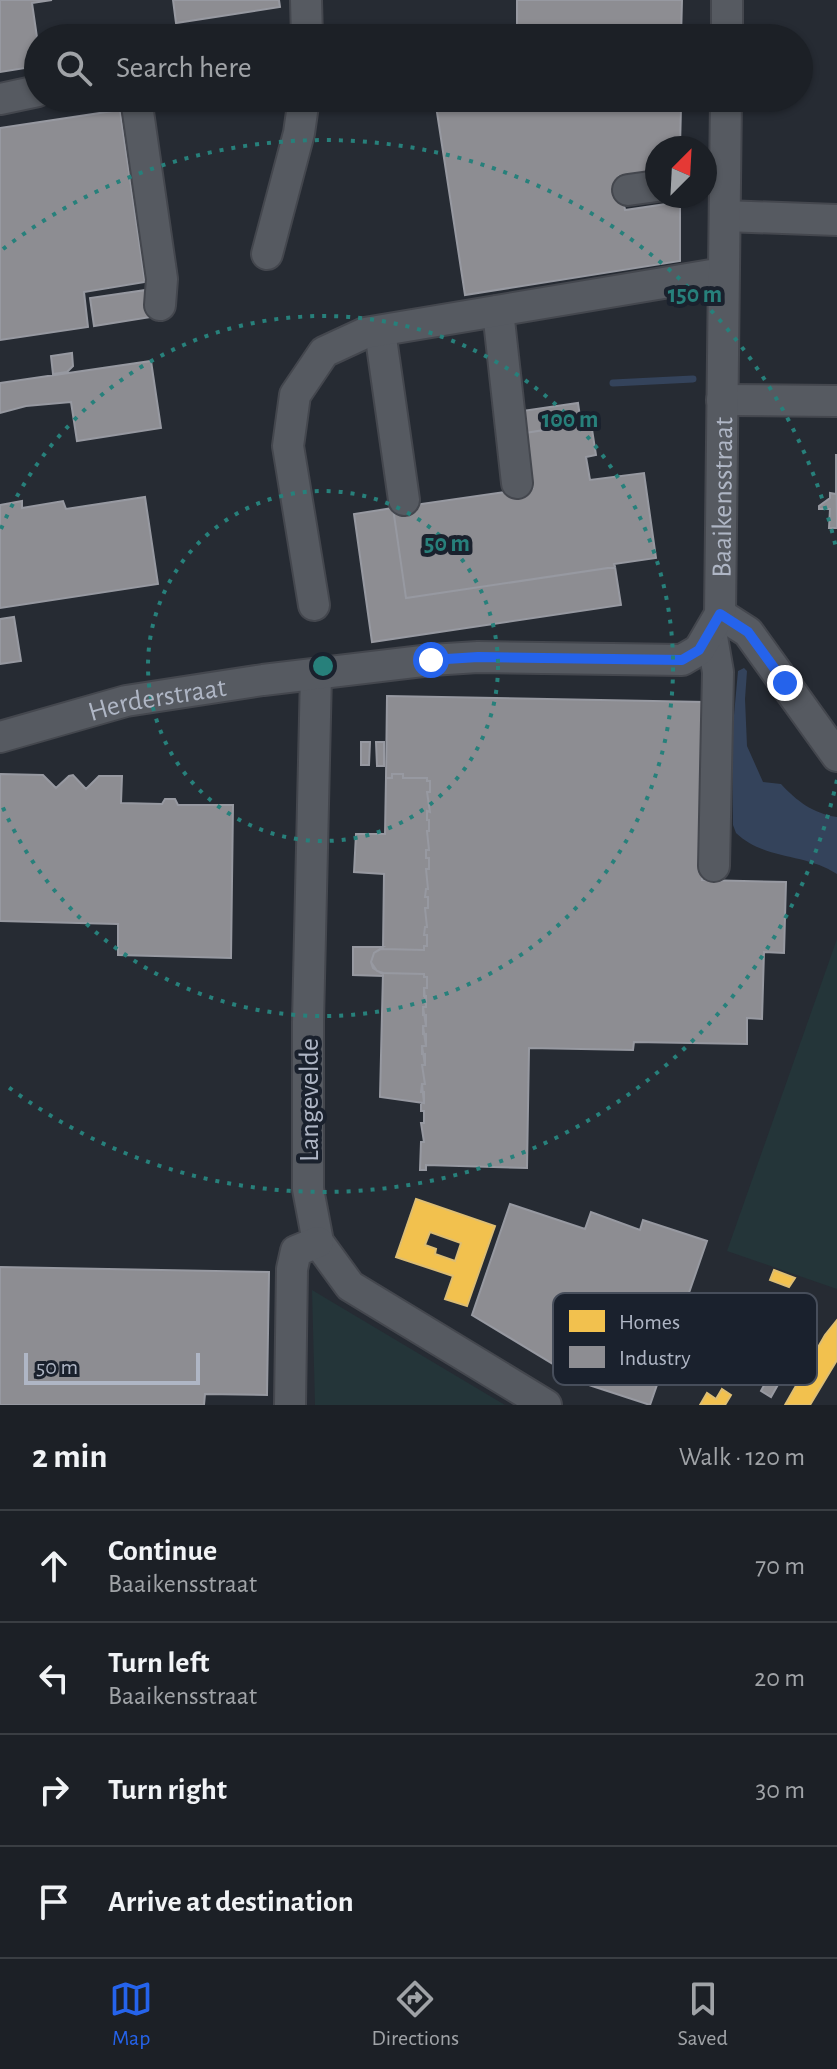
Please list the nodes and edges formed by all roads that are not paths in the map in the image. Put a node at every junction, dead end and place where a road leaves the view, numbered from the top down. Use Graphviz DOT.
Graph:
graph roads {
  1 [pos="306,0"];
  2 [pos="727,0"];
  3 [pos="307,24"];
  4 [pos="727,24"];
  5 [pos="24,94"];
  6 [pos="0,99"];
  7 [pos="138,112"];
  8 [pos="302,112"];
  9 [pos="724,112"];
  10 [pos="717,164"];
  11 [pos="717,186"];
  12 [pos="725,216"];
  13 [pos="837,220"];
  14 [pos="267,254"];
  15 [pos="723,273"];
  16 [pos="160,305"];
  17 [pos="498,311"];
  18 [pos="380,331"];
  19 [pos="722,400"];
  20 [pos="835,401"];
  21 [pos="517,483"];
  22 [pos="404,500"];
  23 [pos="314,605"];
  24 [pos="715,622"];
  25 [pos="316,674"];
  26 [pos="0,737"];
  27 [pos="837,756"];
  28 [pos="714,866"];
  29 [pos="318,1242"];
  30 [pos="290,1405"];
  31 [pos="546,1405"];
  1 -- 3 [label="street"];
  2 -- 4 [label="street"];
  5 -- 6 [label="street"];
  7 -- 16 [label="street"];
  8 -- 14 [label="street"];
  9 -- 10 [label="street, Baaikensstraat"];
  11 -- 12 [label="street, Baaikensstraat"];
  12 -- 13 [label="street"];
  12 -- 15 [label="street, Baaikensstraat"];
  15 -- 17 [label="street"];
  15 -- 19 [label="street, Baaikensstraat"];
  17 -- 18 [label="street"];
  17 -- 21 [label="street"];
  18 -- 22 [label="street"];
  18 -- 23 [label="street"];
  19 -- 20 [label="street"];
  19 -- 24 [label="street, Baaikensstraat"];
  24 -- 25 [label="street"];
  24 -- 27 [label="street"];
  24 -- 28 [label="street, Baaikensstraat"];
  25 -- 26 [label="street, Herderstraat"];
  25 -- 29 [label="street, Langevelde"];
  29 -- 30 [label="street"];
  29 -- 31 [label="street, Langevelde"];
}
